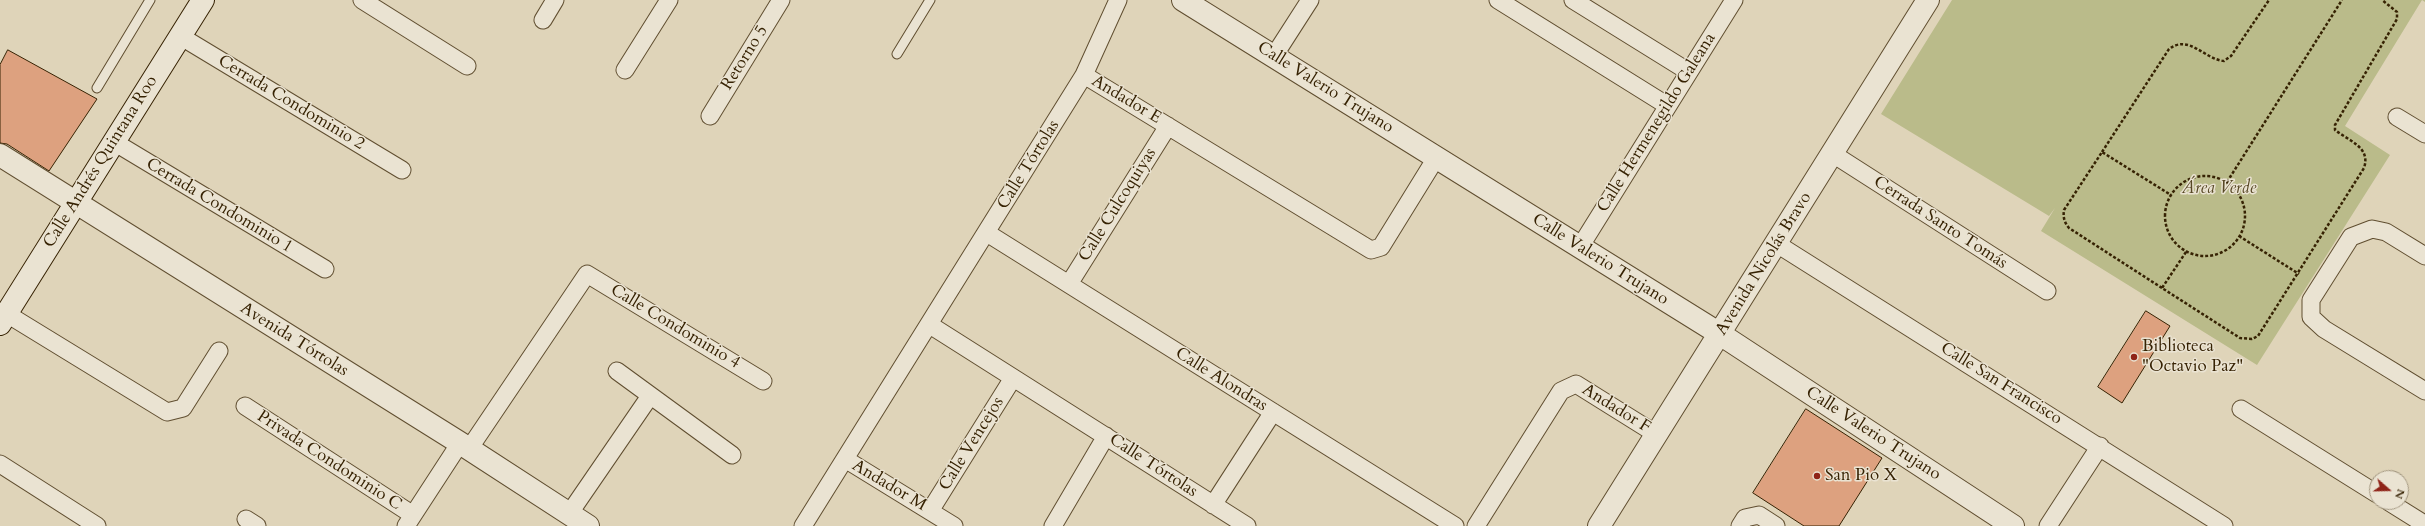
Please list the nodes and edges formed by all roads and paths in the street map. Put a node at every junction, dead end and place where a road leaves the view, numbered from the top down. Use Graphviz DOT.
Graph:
graph roads {
  1 [pos="150,0"];
  2 [pos="203,0"];
  3 [pos="362,0"];
  4 [pos="555,0"];
  5 [pos="669,0"];
  6 [pos="781,0"];
  7 [pos="930,0"];
  8 [pos="1118,0"];
  9 [pos="1183,0"];
  10 [pos="1310,0"];
  11 [pos="1498,0"];
  12 [pos="1573,0"];
  13 [pos="1734,0"];
  14 [pos="1928,0"];
  15 [pos="2269,0"];
  16 [pos="2342,0"];
  17 [pos="2382,0"];
  18 [pos="543,20"];
  19 [pos="180,36"];
  20 [pos="897,54"];
  21 [pos="1274,56"];
  22 [pos="467,66"];
  23 [pos="625,70"];
  24 [pos="1689,72"];
  25 [pos="1084,75"];
  26 [pos="97,88"];
  27 [pos="1668,106"];
  28 [pos="710,116"];
  29 [pos="2397,117"];
  30 [pos="1168,126"];
  31 [pos="2425,134"];
  32 [pos="114,142"];
  33 [pos="2102,152"];
  34 [pos="1833,154"];
  35 [pos="0,155"];
  36 [pos="1436,158"];
  37 [pos="402,170"];
  38 [pos="2227,182"];
  39 [pos="2171,195"];
  40 [pos="76,203"];
  41 [pos="987,233"];
  42 [pos="2239,236"];
  43 [pos="1777,244"];
  44 [pos="1580,247"];
  45 [pos="2186,252"];
  46 [pos="2425,256"];
  47 [pos="325,269"];
  48 [pos="2299,274"];
  49 [pos="1069,284"];
  50 [pos="2162,288"];
  51 [pos="2047,291"];
  52 [pos="3,319"];
  53 [pos="930,325"];
  54 [pos="1720,334"];
  55 [pos="219,351"];
  56 [pos="617,371"];
  57 [pos="1013,378"];
  58 [pos="763,381"];
  59 [pos="2425,391"];
  60 [pos="650,396"];
  61 [pos="245,406"];
  62 [pos="2241,409"];
  63 [pos="1273,412"];
  64 [pos="1656,434"];
  65 [pos="1106,436"];
  66 [pos="465,446"];
  67 [pos="2100,446"];
  68 [pos="732,454"];
  69 [pos="844,459"];
  70 [pos="0,464"];
  71 [pos="2369,489"];
  72 [pos="1213,505"];
  73 [pos="2403,510"];
  74 [pos="930,511"];
  75 [pos="569,514"];
  76 [pos="410,521"];
  77 [pos="2422,521"];
  78 [pos="97,526"];
  79 [pos="588,526"];
  80 [pos="803,526"];
  81 [pos="954,526"];
  82 [pos="1053,526"];
  83 [pos="1247,526"];
  84 [pos="1455,526"];
  85 [pos="1476,526"];
  86 [pos="1599,526"];
  87 [pos="1740,526"];
  88 [pos="1776,526"];
  89 [pos="2013,526"];
  90 [pos="2048,526"];
  91 [pos="2224,526"];
  1 -- 26 [label="lane"];
  2 -- 19 [label="street, Calle Andrés Quintana Roo"];
  3 -- 22 [label="street"];
  4 -- 18 [label="street"];
  5 -- 23 [label="street"];
  6 -- 28 [label="street, Retorno 5"];
  7 -- 20 [label="lane"];
  8 -- 25 [label="street, Calle Tórtolas"];
  9 -- 21 [label="street, Calle Valerio Trujano"];
  10 -- 21 [label="street"];
  11 -- 27 [label="street"];
  12 -- 24 [label="street"];
  13 -- 24 [label="street, Calle Hermenegildo Galeana"];
  14 -- 34 [label="street, Avenida Nicolás Bravo"];
  15 -- 33 [label="path"];
  16 -- 38 [label="path"];
  17 -- 48 [label="path"];
  19 -- 32 [label="street, Calle Andrés Quintana Roo"];
  19 -- 37 [label="street, Cerrada Condominio 2"];
  21 -- 36 [label="street, Calle Valerio Trujano"];
  24 -- 27 [label="street, Calle Hermenegildo Galeana"];
  25 -- 30 [label="street, Andador E"];
  25 -- 41 [label="street, Calle Tórtolas"];
  27 -- 44 [label="street, Calle Hermenegildo Galeana"];
  29 -- 31 [label="street"];
  30 -- 36 [label="street, Andador E"];
  30 -- 49 [label="street, Calle Culcoquiyas"];
  32 -- 40 [label="street, Calle Andrés Quintana Roo"];
  32 -- 47 [label="street, Cerrada Condominio 1"];
  33 -- 39 [label="path"];
  33 -- 50 [label="path"];
  34 -- 43 [label="street, Avenida Nicolás Bravo"];
  34 -- 51 [label="street, Cerrada Santo Tomás"];
  35 -- 40 [label="street, Avenida Tórtolas"];
  36 -- 44 [label="street, Calle Valerio Trujano"];
  38 -- 39 [label="path"];
  38 -- 42 [label="path"];
  39 -- 45 [label="path"];
  40 -- 52 [label="street, Calle Andrés Quintana Roo"];
  40 -- 66 [label="street, Avenida Tórtolas"];
  41 -- 49 [label="street, Calle Alondras"];
  41 -- 53 [label="street, Calle Tórtolas"];
  42 -- 45 [label="path"];
  42 -- 48 [label="path"];
  43 -- 54 [label="street, Avenida Nicolás Bravo"];
  43 -- 67 [label="street, Calle San Francisco"];
  44 -- 54 [label="street, Calle Valerio Trujano"];
  45 -- 50 [label="path"];
  46 -- 59 [label="street"];
  48 -- 50 [label="path"];
  49 -- 63 [label="street, Calle Alondras"];
  52 -- 55 [label="street"];
  53 -- 57 [label="street, Calle Tórtolas"];
  53 -- 69 [label="street, Calle Tórtolas"];
  54 -- 64 [label="street, Avenida Nicolás Bravo"];
  54 -- 89 [label="street, Calle Valerio Trujano"];
  56 -- 60 [label="street"];
  57 -- 65 [label="street, Calle Tórtolas"];
  57 -- 74 [label="street, Calle Vencejos"];
  58 -- 66 [label="street, Calle Condominio 4"];
  60 -- 68 [label="street"];
  60 -- 75 [label="street"];
  61 -- 76 [label="street, Privada Condominio C"];
  62 -- 71 [label="street"];
  63 -- 72 [label="street"];
  63 -- 84 [label="street, Calle Alondras"];
  64 -- 85 [label="street, Andador F"];
  64 -- 86 [label="street, Avenida Nicolás Bravo"];
  65 -- 72 [label="street, Calle Tórtolas"];
  65 -- 82 [label="street"];
  66 -- 75 [label="street, Avenida Tórtolas"];
  66 -- 76 [label="street"];
  67 -- 90 [label="street"];
  67 -- 91 [label="street, Calle San Francisco"];
  69 -- 74 [label="street, Andador M"];
  69 -- 80 [label="street, Calle Tórtolas"];
  70 -- 78 [label="street"];
  72 -- 83 [label="street"];
  73 -- 77 [label="street"];
  74 -- 81 [label="street, Andador M"];
  75 -- 79 [label="street, Avenida Tórtolas"];
  87 -- 88 [label="street"];
}
